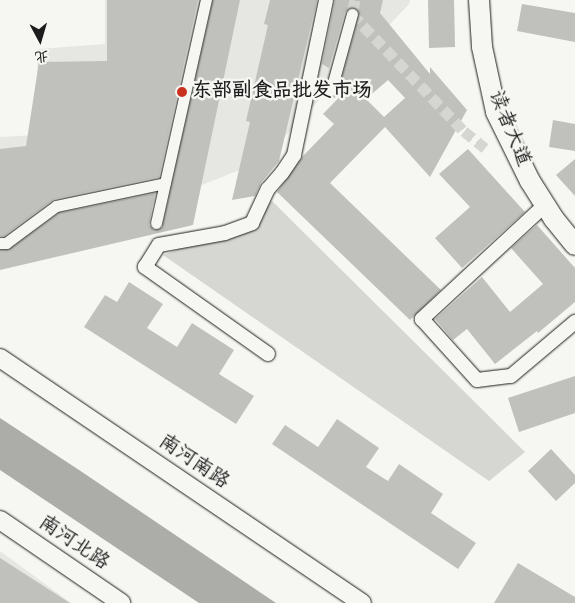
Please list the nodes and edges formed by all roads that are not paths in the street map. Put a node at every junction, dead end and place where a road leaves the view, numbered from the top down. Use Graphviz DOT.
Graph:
graph roads {
  1 [pos="206,0"];
  2 [pos="326,0"];
  3 [pos="479,0"];
  4 [pos="352,14"];
  5 [pos="331,90"];
  6 [pos="165,183"];
  7 [pos="546,205"];
  8 [pos="156,223"];
  9 [pos="0,243"];
  10 [pos="575,245"];
  11 [pos="575,322"];
  12 [pos="268,354"];
  13 [pos="0,358"];
  14 [pos="0,520"];
  15 [pos="121,603"];
  16 [pos="362,603"];
  1 -- 6 [label="street"];
  2 -- 12 [label="street"];
  3 -- 7 [label="main road, 读者大道"];
  4 -- 5 [label="street"];
  6 -- 8 [label="street"];
  6 -- 9 [label="street"];
  7 -- 10 [label="main road, 读者大道"];
  7 -- 11 [label="street"];
  13 -- 16 [label="street, 南河南路"];
  14 -- 15 [label="street, 南河北路"];
}
